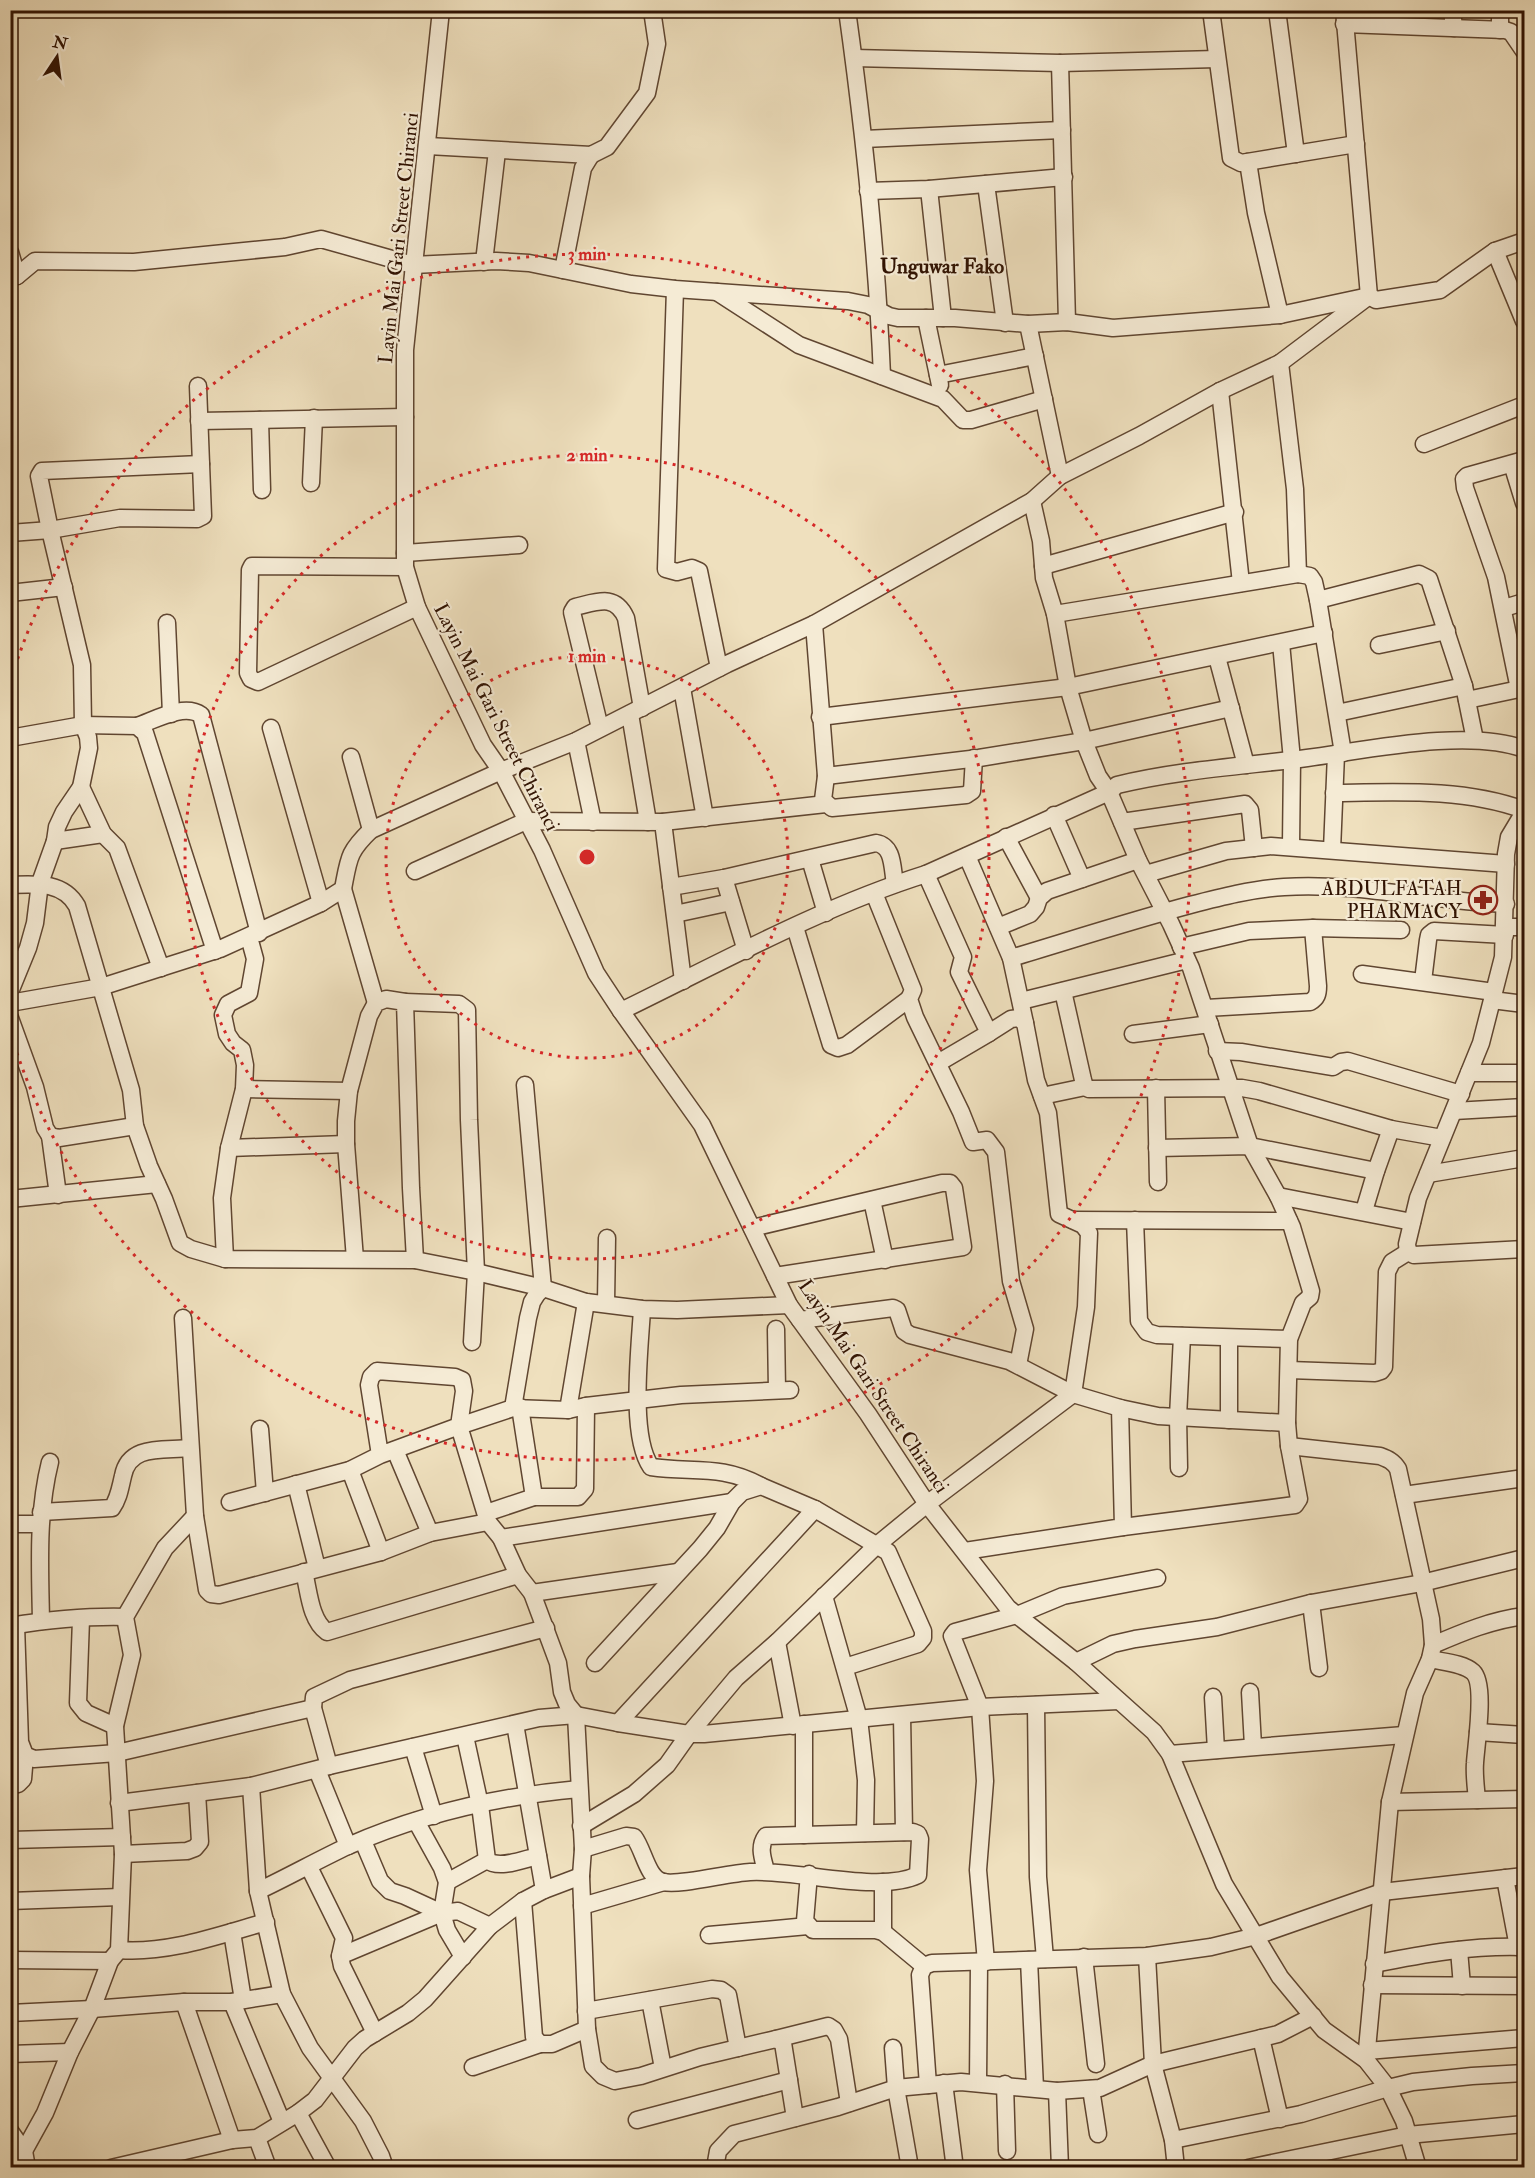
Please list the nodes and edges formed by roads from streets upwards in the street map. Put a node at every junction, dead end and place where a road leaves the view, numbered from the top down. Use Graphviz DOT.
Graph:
graph roads {
  1 [pos="441,10"];
  2 [pos="652,10"];
  3 [pos="847,10"];
  4 [pos="1211,10"];
  5 [pos="1277,10"];
  6 [pos="1452,10"];
  7 [pos="1500,10"];
  8 [pos="1344,17"];
  9 [pos="1454,28"];
  10 [pos="1500,30"];
  11 [pos="1524,51"];
  12 [pos="854,58"];
  13 [pos="1217,59"];
  14 [pos="1060,63"];
  15 [pos="1062,130"];
  16 [pos="864,139"];
  17 [pos="1356,144"];
  18 [pos="428,146"];
  19 [pos="497,151"];
  20 [pos="1296,154"];
  21 [pos="591,155"];
  22 [pos="1248,162"];
  23 [pos="1064,177"];
  24 [pos="986,184"];
  25 [pos="929,189"];
  26 [pos="868,191"];
  27 [pos="1524,241"];
  28 [pos="1495,251"];
  29 [pos="10,252"];
  30 [pos="484,262"];
  31 [pos="413,266"];
  32 [pos="563,270"];
  33 [pos="14,276"];
  34 [pos="675,289"];
  35 [pos="714,290"];
  36 [pos="1369,296"];
  37 [pos="880,310"];
  38 [pos="1280,315"];
  39 [pos="926,318"];
  40 [pos="943,318"];
  41 [pos="1524,321"];
  42 [pos="1067,322"];
  43 [pos="1005,323"];
  44 [pos="1028,324"];
  45 [pos="1035,356"];
  46 [pos="1280,363"];
  47 [pos="938,375"];
  48 [pos="882,376"];
  49 [pos="198,386"];
  50 [pos="1220,391"];
  51 [pos="943,399"];
  52 [pos="1044,399"];
  53 [pos="1524,405"];
  54 [pos="405,417"];
  55 [pos="314,418"];
  56 [pos="260,420"];
  57 [pos="200,421"];
  58 [pos="1424,444"];
  59 [pos="1518,462"];
  60 [pos="201,464"];
  61 [pos="1060,476"];
  62 [pos="311,483"];
  63 [pos="262,490"];
  64 [pos="1032,501"];
  65 [pos="1524,503"];
  66 [pos="1235,512"];
  67 [pos="50,530"];
  68 [pos="10,533"];
  69 [pos="519,545"];
  70 [pos="405,560"];
  71 [pos="1043,566"];
  72 [pos="1298,574"];
  73 [pos="1241,583"];
  74 [pos="64,587"];
  75 [pos="10,593"];
  76 [pos="1318,600"];
  77 [pos="1524,602"];
  78 [pos="417,607"];
  79 [pos="1504,608"];
  80 [pos="1055,614"];
  81 [pos="167,623"];
  82 [pos="814,624"];
  83 [pos="1447,631"];
  84 [pos="1324,633"];
  85 [pos="1281,643"];
  86 [pos="1379,645"];
  87 [pos="1217,657"];
  88 [pos="719,668"];
  89 [pos="682,687"];
  90 [pos="1068,687"];
  91 [pos="1522,688"];
  92 [pos="1465,693"];
  93 [pos="1231,708"];
  94 [pos="636,711"];
  95 [pos="1337,713"];
  96 [pos="171,714"];
  97 [pos="820,717"];
  98 [pos="83,725"];
  99 [pos="137,726"];
  100 [pos="271,728"];
  101 [pos="600,728"];
  102 [pos="10,738"];
  103 [pos="1475,740"];
  104 [pos="576,741"];
  105 [pos="1084,741"];
  106 [pos="1524,749"];
  107 [pos="1340,754"];
  108 [pos="351,758"];
  109 [pos="974,758"];
  110 [pos="1292,760"];
  111 [pos="1246,765"];
  112 [pos="501,771"];
  113 [pos="826,776"];
  114 [pos="81,787"];
  115 [pos="1108,792"];
  116 [pos="1334,793"];
  117 [pos="826,804"];
  118 [pos="1054,815"];
  119 [pos="1523,816"];
  120 [pos="705,818"];
  121 [pos="526,821"];
  122 [pos="593,822"];
  123 [pos="655,822"];
  124 [pos="1122,822"];
  125 [pos="371,830"];
  126 [pos="103,834"];
  127 [pos="1006,837"];
  128 [pos="55,841"];
  129 [pos="1291,846"];
  130 [pos="1254,848"];
  131 [pos="1332,850"];
  132 [pos="968,856"];
  133 [pos="810,859"];
  134 [pos="1506,864"];
  135 [pos="1142,867"];
  136 [pos="415,871"];
  137 [pos="926,874"];
  138 [pos="724,878"];
  139 [pos="1082,879"];
  140 [pos="40,884"];
  141 [pos="896,884"];
  142 [pos="10,885"];
  143 [pos="671,887"];
  144 [pos="344,889"];
  145 [pos="874,893"];
  146 [pos="1039,898"];
  147 [pos="731,902"];
  148 [pos="321,903"];
  149 [pos="1506,904"];
  150 [pos="1165,912"];
  151 [pos="826,913"];
  152 [pos="675,914"];
  153 [pos="795,927"];
  154 [pos="998,927"];
  155 [pos="1524,927"];
  156 [pos="1313,928"];
  157 [pos="1401,930"];
  158 [pos="1505,931"];
  159 [pos="254,935"];
  160 [pos="215,951"];
  161 [pos="746,951"];
  162 [pos="1184,953"];
  163 [pos="1011,958"];
  164 [pos="161,968"];
  165 [pos="1362,974"];
  166 [pos="683,981"];
  167 [pos="1423,981"];
  168 [pos="101,987"];
  169 [pos="1063,990"];
  170 [pos="10,992"];
  171 [pos="1493,996"];
  172 [pos="909,999"];
  173 [pos="1021,1001"];
  174 [pos="405,1002"];
  175 [pos="10,1003"];
  176 [pos="376,1003"];
  177 [pos="1524,1004"];
  178 [pos="621,1011"];
  179 [pos="1208,1016"];
  180 [pos="10,1018"];
  181 [pos="1026,1023"];
  182 [pos="988,1033"];
  183 [pos="1133,1034"];
  184 [pos="1217,1051"];
  185 [pos="938,1063"];
  186 [pos="1469,1073"];
  187 [pos="1524,1073"];
  188 [pos="525,1085"];
  189 [pos="1230,1086"];
  190 [pos="1085,1087"];
  191 [pos="1156,1088"];
  192 [pos="244,1089"];
  193 [pos="349,1091"];
  194 [pos="1461,1094"];
  195 [pos="1042,1096"];
  196 [pos="1524,1107"];
  197 [pos="1454,1111"];
  198 [pos="135,1126"];
  199 [pos="1391,1129"];
  200 [pos="50,1136"];
  201 [pos="1442,1138"];
  202 [pos="346,1144"];
  203 [pos="1250,1146"];
  204 [pos="229,1148"];
  205 [pos="1157,1148"];
  206 [pos="1524,1158"];
  207 [pos="1376,1171"];
  208 [pos="1428,1174"];
  209 [pos="1158,1182"];
  210 [pos="157,1184"];
  211 [pos="58,1195"];
  212 [pos="1278,1196"];
  213 [pos="10,1199"];
  214 [pos="872,1200"];
  215 [pos="1364,1211"];
  216 [pos="1073,1220"];
  217 [pos="1136,1220"];
  218 [pos="1289,1221"];
  219 [pos="1412,1222"];
  220 [pos="752,1228"];
  221 [pos="607,1238"];
  222 [pos="1524,1249"];
  223 [pos="1408,1252"];
  224 [pos="225,1259"];
  225 [pos="355,1259"];
  226 [pos="415,1260"];
  227 [pos="885,1260"];
  228 [pos="476,1272"];
  229 [pos="775,1276"];
  230 [pos="543,1288"];
  231 [pos="586,1302"];
  232 [pos="606,1303"];
  233 [pos="789,1305"];
  234 [pos="642,1309"];
  235 [pos="183,1318"];
  236 [pos="800,1320"];
  237 [pos="776,1329"];
  238 [pos="1182,1336"];
  239 [pos="1229,1338"];
  240 [pos="1289,1339"];
  241 [pos="472,1342"];
  242 [pos="1018,1365"];
  243 [pos="1288,1370"];
  244 [pos="1073,1394"];
  245 [pos="637,1401"];
  246 [pos="586,1406"];
  247 [pos="517,1408"];
  248 [pos="1120,1408"];
  249 [pos="568,1410"];
  250 [pos="1178,1417"];
  251 [pos="1229,1420"];
  252 [pos="1287,1424"];
  253 [pos="459,1426"];
  254 [pos="260,1429"];
  255 [pos="1288,1446"];
  256 [pos="190,1448"];
  257 [pos="388,1453"];
  258 [pos="50,1462"];
  259 [pos="1179,1468"];
  260 [pos="350,1470"];
  261 [pos="1524,1478"];
  262 [pos="296,1485"];
  263 [pos="761,1486"];
  264 [pos="265,1493"];
  265 [pos="1404,1495"];
  266 [pos="534,1497"];
  267 [pos="230,1502"];
  268 [pos="732,1502"];
  269 [pos="927,1504"];
  270 [pos="815,1509"];
  271 [pos="195,1516"];
  272 [pos="487,1517"];
  273 [pos="40,1518"];
  274 [pos="10,1524"];
  275 [pos="1123,1527"];
  276 [pos="430,1533"];
  277 [pos="501,1538"];
  278 [pos="877,1545"];
  279 [pos="965,1551"];
  280 [pos="381,1552"];
  281 [pos="1524,1558"];
  282 [pos="311,1570"];
  283 [pos="678,1572"];
  284 [pos="518,1575"];
  285 [pos="1156,1578"];
  286 [pos="1422,1583"];
  287 [pos="532,1593"];
  288 [pos="824,1596"];
  289 [pos="1311,1603"];
  290 [pos="1017,1615"];
  291 [pos="1524,1616"];
  292 [pos="125,1617"];
  293 [pos="81,1619"];
  294 [pos="41,1621"];
  295 [pos="13,1625"];
  296 [pos="546,1628"];
  297 [pos="777,1642"];
  298 [pos="1431,1652"];
  299 [pos="1076,1662"];
  300 [pos="595,1663"];
  301 [pos="845,1667"];
  302 [pos="1319,1668"];
  303 [pos="1250,1692"];
  304 [pos="1213,1697"];
  305 [pos="1119,1701"];
  306 [pos="1036,1705"];
  307 [pos="980,1707"];
  308 [pos="313,1708"];
  309 [pos="576,1715"];
  310 [pos="902,1715"];
  311 [pos="859,1719"];
  312 [pos="618,1723"];
  313 [pos="515,1724"];
  314 [pos="798,1725"];
  315 [pos="116,1726"];
  316 [pos="1478,1732"];
  317 [pos="689,1734"];
  318 [pos="1524,1735"];
  319 [pos="465,1736"];
  320 [pos="1404,1736"];
  321 [pos="1253,1746"];
  322 [pos="413,1747"];
  323 [pos="1216,1750"];
  324 [pos="117,1753"];
  325 [pos="1170,1754"];
  326 [pos="25,1755"];
  327 [pos="323,1768"];
  328 [pos="10,1785"];
  329 [pos="251,1786"];
  330 [pos="579,1790"];
  331 [pos="197,1793"];
  332 [pos="527,1794"];
  333 [pos="1524,1799"];
  334 [pos="1477,1800"];
  335 [pos="1390,1802"];
  336 [pos="118,1803"];
  337 [pos="480,1805"];
  338 [pos="434,1816"];
  339 [pos="416,1821"];
  340 [pos="581,1826"];
  341 [pos="904,1832"];
  342 [pos="865,1833"];
  343 [pos="804,1835"];
  344 [pos="122,1837"];
  345 [pos="10,1840"];
  346 [pos="355,1844"];
  347 [pos="583,1849"];
  348 [pos="123,1854"];
  349 [pos="538,1856"];
  350 [pos="487,1860"];
  351 [pos="309,1867"];
  352 [pos="766,1871"];
  353 [pos="809,1874"];
  354 [pos="581,1876"];
  355 [pos="1524,1876"];
  356 [pos="1505,1878"];
  357 [pos="447,1882"];
  358 [pos="664,1882"];
  359 [pos="883,1882"];
  360 [pos="544,1890"];
  361 [pos="258,1891"];
  362 [pos="1382,1892"];
  363 [pos="120,1897"];
  364 [pos="10,1901"];
  365 [pos="523,1901"];
  366 [pos="582,1906"];
  367 [pos="442,1913"];
  368 [pos="266,1922"];
  369 [pos="490,1926"];
  370 [pos="808,1926"];
  371 [pos="232,1932"];
  372 [pos="883,1932"];
  373 [pos="709,1935"];
  374 [pos="1256,1936"];
  375 [pos="1521,1947"];
  376 [pos="1459,1950"];
  377 [pos="115,1956"];
  378 [pos="340,1956"];
  379 [pos="1147,1956"];
  380 [pos="463,1957"];
  381 [pos="1083,1957"];
  382 [pos="10,1960"];
  383 [pos="1037,1960"];
  384 [pos="982,1963"];
  385 [pos="1374,1964"];
  386 [pos="924,1966"];
  387 [pos="1372,1985"];
  388 [pos="1462,1986"];
  389 [pos="1524,1986"];
  390 [pos="282,1994"];
  391 [pos="650,2000"];
  392 [pos="237,2001"];
  393 [pos="184,2002"];
  394 [pos="92,2010"];
  395 [pos="586,2011"];
  396 [pos="10,2013"];
  397 [pos="1313,2016"];
  398 [pos="586,2029"];
  399 [pos="375,2033"];
  400 [pos="1261,2038"];
  401 [pos="1524,2038"];
  402 [pos="776,2039"];
  403 [pos="540,2044"];
  404 [pos="738,2048"];
  405 [pos="893,2048"];
  406 [pos="70,2052"];
  407 [pos="10,2054"];
  408 [pos="1367,2056"];
  409 [pos="1096,2064"];
  410 [pos="1153,2064"];
  411 [pos="473,2067"];
  412 [pos="663,2068"];
  413 [pos="1524,2073"];
  414 [pos="331,2078"];
  415 [pos="789,2079"];
  416 [pos="978,2083"];
  417 [pos="936,2084"];
  418 [pos="1005,2084"];
  419 [pos="896,2088"];
  420 [pos="1035,2088"];
  421 [pos="1388,2088"];
  422 [pos="1090,2089"];
  423 [pos="1057,2091"];
  424 [pos="849,2103"];
  425 [pos="298,2113"];
  426 [pos="795,2118"];
  427 [pos="1280,2119"];
  428 [pos="637,2120"];
  429 [pos="282,2122"];
  430 [pos="1524,2124"];
  431 [pos="10,2131"];
  432 [pos="1098,2134"];
  433 [pos="1408,2135"];
  434 [pos="257,2138"];
  435 [pos="1173,2139"];
  436 [pos="232,2140"];
  437 [pos="1007,2151"];
  438 [pos="26,2159"];
  439 [pos="954,2161"];
  440 [pos="1288,2163"];
  441 [pos="111,2168"];
  442 [pos="268,2168"];
  443 [pos="328,2168"];
  444 [pos="385,2168"];
  445 [pos="715,2168"];
  446 [pos="910,2168"];
  447 [pos="1060,2168"];
  448 [pos="1176,2168"];
  449 [pos="1248,2168"];
  450 [pos="1418,2168"];
  1 -- 18 [label="street, Layin Mai Gari Street Chiranci"];
  2 -- 21 [label="street"];
  3 -- 12 [label="street"];
  4 -- 13 [label="street"];
  5 -- 20 [label="street"];
  6 -- 9 [label="street"];
  7 -- 10 [label="street"];
  8 -- 9 [label="street"];
  8 -- 17 [label="street"];
  9 -- 10 [label="street"];
  10 -- 11 [label="street"];
  12 -- 14 [label="street"];
  12 -- 16 [label="street"];
  13 -- 14 [label="street"];
  13 -- 22 [label="street"];
  14 -- 15 [label="street"];
  15 -- 16 [label="street"];
  15 -- 23 [label="street"];
  16 -- 26 [label="street"];
  17 -- 20 [label="street"];
  17 -- 36 [label="street"];
  18 -- 19 [label="street"];
  18 -- 31 [label="street, Layin Mai Gari Street Chiranci"];
  19 -- 21 [label="street"];
  19 -- 30 [label="street"];
  20 -- 22 [label="street"];
  21 -- 32 [label="street"];
  22 -- 38 [label="street"];
  23 -- 24 [label="street"];
  23 -- 42 [label="street"];
  24 -- 25 [label="street"];
  24 -- 43 [label="street"];
  25 -- 26 [label="street"];
  25 -- 40 [label="street"];
  26 -- 37 [label="street"];
  27 -- 28 [label="street"];
  28 -- 36 [label="street"];
  28 -- 41 [label="street"];
  29 -- 33 [label="street"];
  30 -- 31 [label="street"];
  30 -- 32 [label="street"];
  31 -- 33 [label="street"];
  31 -- 54 [label="street, Layin Mai Gari Street Chiranci"];
  32 -- 34 [label="street"];
  34 -- 35 [label="street"];
  34 -- 88 [label="street"];
  35 -- 37 [label="street"];
  35 -- 48 [label="street"];
  36 -- 38 [label="street"];
  36 -- 46 [label="street"];
  37 -- 39 [label="street"];
  37 -- 48 [label="street"];
  38 -- 42 [label="street"];
  39 -- 40 [label="street"];
  39 -- 47 [label="street"];
  40 -- 43 [label="street"];
  42 -- 44 [label="street"];
  43 -- 44 [label="street"];
  44 -- 45 [label="street"];
  45 -- 47 [label="street"];
  45 -- 52 [label="street"];
  46 -- 50 [label="street"];
  46 -- 72 [label="street"];
  47 -- 51 [label="street"];
  48 -- 51 [label="street"];
  49 -- 57 [label="street"];
  50 -- 61 [label="street"];
  50 -- 66 [label="street"];
  51 -- 52 [label="street"];
  52 -- 61 [label="street"];
  53 -- 58 [label="street"];
  54 -- 55 [label="street"];
  54 -- 70 [label="street, Layin Mai Gari Street Chiranci"];
  55 -- 56 [label="street"];
  55 -- 62 [label="street"];
  56 -- 57 [label="street"];
  56 -- 63 [label="street"];
  57 -- 60 [label="street"];
  59 -- 65 [label="street"];
  59 -- 79 [label="street"];
  60 -- 67 [label="street"];
  60 -- 67 [label="street"];
  61 -- 64 [label="street"];
  64 -- 71 [label="street"];
  64 -- 82 [label="street"];
  66 -- 71 [label="street"];
  66 -- 73 [label="street"];
  67 -- 68 [label="street"];
  67 -- 74 [label="street"];
  69 -- 70 [label="street"];
  70 -- 78 [label="street, Layin Mai Gari Street Chiranci"];
  70 -- 78 [label="street"];
  71 -- 80 [label="street"];
  72 -- 73 [label="street"];
  72 -- 76 [label="street"];
  73 -- 80 [label="street"];
  74 -- 75 [label="street"];
  74 -- 98 [label="street"];
  76 -- 83 [label="street"];
  76 -- 84 [label="street"];
  77 -- 79 [label="street"];
  78 -- 112 [label="street, Layin Mai Gari Street Chiranci"];
  79 -- 91 [label="street"];
  80 -- 90 [label="street"];
  81 -- 96 [label="street"];
  82 -- 88 [label="street"];
  82 -- 97 [label="street"];
  83 -- 86 [label="street"];
  83 -- 92 [label="street"];
  84 -- 85 [label="street"];
  84 -- 95 [label="street"];
  85 -- 87 [label="street"];
  85 -- 110 [label="street"];
  87 -- 90 [label="street"];
  87 -- 93 [label="street"];
  88 -- 89 [label="street"];
  89 -- 94 [label="street"];
  89 -- 120 [label="street"];
  90 -- 97 [label="street"];
  90 -- 105 [label="street"];
  91 -- 92 [label="street"];
  92 -- 95 [label="street"];
  92 -- 103 [label="street"];
  93 -- 105 [label="street"];
  93 -- 111 [label="street"];
  94 -- 101 [label="street"];
  94 -- 101 [label="street"];
  94 -- 123 [label="street"];
  95 -- 107 [label="street"];
  96 -- 99 [label="street"];
  96 -- 159 [label="street"];
  97 -- 113 [label="street"];
  98 -- 99 [label="street"];
  98 -- 102 [label="street"];
  98 -- 114 [label="street"];
  99 -- 160 [label="street"];
  100 -- 148 [label="street"];
  101 -- 104 [label="street"];
  103 -- 106 [label="street"];
  103 -- 107 [label="street"];
  104 -- 112 [label="street"];
  104 -- 122 [label="street"];
  105 -- 109 [label="street"];
  105 -- 115 [label="street"];
  107 -- 110 [label="street"];
  107 -- 116 [label="street"];
  108 -- 125 [label="street"];
  109 -- 113 [label="street"];
  109 -- 117 [label="street"];
  110 -- 111 [label="street"];
  110 -- 129 [label="street"];
  111 -- 115 [label="street"];
  112 -- 121 [label="street, Layin Mai Gari Street Chiranci"];
  112 -- 125 [label="street"];
  113 -- 117 [label="street"];
  114 -- 126 [label="street"];
  114 -- 128 [label="street"];
  115 -- 118 [label="street"];
  115 -- 124 [label="street"];
  116 -- 119 [label="street"];
  116 -- 131 [label="street"];
  117 -- 120 [label="street"];
  118 -- 127 [label="street"];
  118 -- 139 [label="street"];
  119 -- 134 [label="street"];
  120 -- 123 [label="street"];
  121 -- 122 [label="street"];
  121 -- 136 [label="street"];
  121 -- 178 [label="street, Layin Mai Gari Street Chiranci"];
  122 -- 123 [label="street"];
  123 -- 143 [label="street"];
  124 -- 130 [label="street"];
  124 -- 135 [label="street"];
  125 -- 144 [label="street"];
  126 -- 128 [label="street"];
  126 -- 164 [label="street"];
  127 -- 132 [label="street"];
  127 -- 146 [label="street"];
  128 -- 140 [label="street"];
  129 -- 130 [label="street"];
  129 -- 131 [label="street"];
  130 -- 135 [label="street"];
  131 -- 134 [label="street"];
  132 -- 137 [label="street"];
  132 -- 154 [label="street"];
  133 -- 138 [label="street"];
  133 -- 141 [label="street"];
  133 -- 151 [label="street"];
  134 -- 149 [label="street"];
  135 -- 139 [label="street"];
  135 -- 150 [label="street"];
  137 -- 141 [label="street"];
  137 -- 182 [label="street"];
  138 -- 143 [label="street"];
  138 -- 147 [label="street"];
  139 -- 146 [label="street"];
  140 -- 142 [label="street"];
  140 -- 168 [label="street"];
  140 -- 170 [label="street"];
  141 -- 145 [label="street"];
  143 -- 152 [label="street"];
  144 -- 148 [label="street"];
  144 -- 176 [label="street"];
  145 -- 151 [label="street"];
  145 -- 172 [label="street"];
  146 -- 154 [label="street"];
  147 -- 152 [label="street"];
  147 -- 161 [label="street"];
  148 -- 159 [label="street"];
  149 -- 150 [label="street"];
  149 -- 158 [label="street"];
  150 -- 162 [label="street"];
  150 -- 163 [label="street"];
  151 -- 153 [label="street"];
  152 -- 166 [label="street"];
  153 -- 161 [label="street"];
  153 -- 172 [label="street"];
  154 -- 163 [label="street"];
  155 -- 158 [label="street"];
  156 -- 157 [label="street"];
  156 -- 162 [label="street"];
  156 -- 179 [label="street"];
  158 -- 167 [label="street"];
  158 -- 171 [label="street"];
  159 -- 160 [label="street"];
  159 -- 192 [label="street"];
  160 -- 164 [label="street"];
  161 -- 166 [label="street"];
  162 -- 169 [label="street"];
  162 -- 179 [label="street"];
  163 -- 173 [label="street"];
  164 -- 168 [label="street"];
  165 -- 167 [label="street"];
  166 -- 178 [label="street"];
  167 -- 171 [label="street"];
  168 -- 175 [label="street"];
  168 -- 198 [label="street"];
  169 -- 173 [label="street"];
  169 -- 190 [label="street"];
  171 -- 177 [label="street"];
  171 -- 186 [label="street"];
  172 -- 185 [label="street"];
  173 -- 181 [label="street"];
  174 -- 176 [label="street"];
  174 -- 226 [label="street"];
  174 -- 228 [label="street"];
  176 -- 193 [label="street"];
  178 -- 220 [label="street, Layin Mai Gari Street Chiranci"];
  179 -- 183 [label="street"];
  179 -- 184 [label="street"];
  180 -- 200 [label="street"];
  181 -- 182 [label="street"];
  181 -- 195 [label="street"];
  182 -- 185 [label="street"];
  184 -- 189 [label="street"];
  184 -- 194 [label="street"];
  185 -- 242 [label="street"];
  186 -- 187 [label="street"];
  186 -- 194 [label="street"];
  188 -- 230 [label="street"];
  189 -- 191 [label="street"];
  189 -- 199 [label="street"];
  189 -- 203 [label="street"];
  190 -- 191 [label="street"];
  190 -- 195 [label="street"];
  191 -- 205 [label="street"];
  192 -- 193 [label="street"];
  192 -- 204 [label="street"];
  193 -- 202 [label="street"];
  194 -- 197 [label="street"];
  195 -- 216 [label="street"];
  196 -- 197 [label="street"];
  197 -- 201 [label="street"];
  198 -- 200 [label="street"];
  198 -- 210 [label="street"];
  199 -- 201 [label="street"];
  199 -- 207 [label="street"];
  200 -- 211 [label="street"];
  201 -- 208 [label="street"];
  202 -- 204 [label="street"];
  202 -- 225 [label="street"];
  203 -- 205 [label="street"];
  203 -- 207 [label="street"];
  203 -- 212 [label="street"];
  204 -- 224 [label="street"];
  205 -- 209 [label="street"];
  206 -- 208 [label="street"];
  207 -- 215 [label="street"];
  208 -- 219 [label="street"];
  210 -- 211 [label="street"];
  210 -- 224 [label="street"];
  211 -- 213 [label="street"];
  212 -- 215 [label="street"];
  212 -- 218 [label="street"];
  214 -- 220 [label="street"];
  214 -- 227 [label="street"];
  214 -- 227 [label="street"];
  215 -- 219 [label="street"];
  216 -- 217 [label="street"];
  216 -- 244 [label="street"];
  217 -- 218 [label="street"];
  217 -- 238 [label="street"];
  218 -- 240 [label="street"];
  219 -- 223 [label="street"];
  220 -- 229 [label="street, Layin Mai Gari Street Chiranci"];
  221 -- 232 [label="street"];
  222 -- 223 [label="street"];
  223 -- 243 [label="street"];
  224 -- 225 [label="street"];
  225 -- 226 [label="street"];
  226 -- 228 [label="street"];
  227 -- 229 [label="street"];
  228 -- 230 [label="street"];
  228 -- 241 [label="street"];
  229 -- 233 [label="street, Layin Mai Gari Street Chiranci"];
  230 -- 231 [label="street"];
  230 -- 247 [label="street"];
  231 -- 232 [label="street"];
  231 -- 249 [label="street"];
  232 -- 234 [label="street"];
  233 -- 234 [label="street"];
  233 -- 236 [label="street, Layin Mai Gari Street Chiranci"];
  234 -- 245 [label="street"];
  235 -- 256 [label="street"];
  236 -- 242 [label="street"];
  236 -- 269 [label="street, Layin Mai Gari Street Chiranci"];
  237 -- 245 [label="street"];
  238 -- 239 [label="street"];
  238 -- 250 [label="street"];
  239 -- 240 [label="street"];
  239 -- 251 [label="street"];
  240 -- 243 [label="street"];
  242 -- 244 [label="street"];
  243 -- 252 [label="street"];
  244 -- 248 [label="street"];
  244 -- 269 [label="street"];
  245 -- 246 [label="street"];
  245 -- 263 [label="street"];
  246 -- 249 [label="street"];
  246 -- 266 [label="street"];
  247 -- 249 [label="street"];
  247 -- 253 [label="street"];
  247 -- 266 [label="street"];
  248 -- 250 [label="street"];
  248 -- 275 [label="street"];
  250 -- 251 [label="street"];
  250 -- 259 [label="street"];
  251 -- 252 [label="street"];
  252 -- 255 [label="street"];
  253 -- 257 [label="street"];
  253 -- 257 [label="street"];
  253 -- 272 [label="street"];
  254 -- 264 [label="street"];
  255 -- 265 [label="street"];
  255 -- 275 [label="street"];
  256 -- 271 [label="street"];
  256 -- 273 [label="street"];
  257 -- 260 [label="street"];
  257 -- 276 [label="street"];
  258 -- 273 [label="street"];
  260 -- 262 [label="street"];
  260 -- 280 [label="street"];
  261 -- 265 [label="street"];
  262 -- 264 [label="street"];
  262 -- 282 [label="street"];
  263 -- 268 [label="street"];
  263 -- 270 [label="street"];
  264 -- 267 [label="street"];
  265 -- 286 [label="street"];
  266 -- 272 [label="street"];
  268 -- 277 [label="street"];
  268 -- 283 [label="street"];
  269 -- 278 [label="street"];
  269 -- 279 [label="street, Layin Mai Gari Street Chiranci"];
  270 -- 278 [label="street"];
  270 -- 312 [label="street"];
  271 -- 282 [label="street"];
  271 -- 292 [label="street"];
  272 -- 276 [label="street"];
  272 -- 277 [label="street"];
  273 -- 274 [label="street"];
  273 -- 294 [label="street"];
  275 -- 279 [label="street"];
  276 -- 280 [label="street"];
  277 -- 284 [label="street"];
  278 -- 288 [label="street"];
  278 -- 301 [label="street"];
  279 -- 290 [label="street, Layin Mai Gari Street Chiranci"];
  280 -- 282 [label="street"];
  281 -- 286 [label="street"];
  282 -- 284 [label="street"];
  283 -- 287 [label="street"];
  283 -- 300 [label="street"];
  284 -- 287 [label="street"];
  285 -- 290 [label="street"];
  286 -- 289 [label="street"];
  286 -- 298 [label="street"];
  287 -- 296 [label="street"];
  288 -- 297 [label="street"];
  288 -- 301 [label="street"];
  289 -- 299 [label="street"];
  289 -- 302 [label="street"];
  290 -- 299 [label="street, Layin Mai Gari Street Chiranci"];
  290 -- 307 [label="street"];
  291 -- 298 [label="street"];
  292 -- 293 [label="street"];
  292 -- 315 [label="street"];
  293 -- 294 [label="street"];
  293 -- 315 [label="street"];
  294 -- 295 [label="street"];
  295 -- 326 [label="street"];
  296 -- 308 [label="street"];
  296 -- 309 [label="street"];
  297 -- 314 [label="street"];
  297 -- 317 [label="street"];
  298 -- 316 [label="street"];
  298 -- 320 [label="street"];
  299 -- 305 [label="street, Layin Mai Gari Street Chiranci"];
  301 -- 311 [label="street"];
  303 -- 321 [label="street"];
  304 -- 323 [label="street"];
  305 -- 306 [label="street"];
  305 -- 325 [label="street, Layin Mai Gari Street Chiranci"];
  306 -- 307 [label="street"];
  306 -- 383 [label="street"];
  307 -- 310 [label="street"];
  307 -- 384 [label="street"];
  308 -- 324 [label="street"];
  308 -- 327 [label="street"];
  309 -- 312 [label="street"];
  309 -- 313 [label="street"];
  309 -- 330 [label="street"];
  310 -- 311 [label="street"];
  310 -- 341 [label="street"];
  311 -- 314 [label="street"];
  311 -- 342 [label="street"];
  312 -- 317 [label="street"];
  313 -- 319 [label="street"];
  313 -- 332 [label="street"];
  314 -- 317 [label="street"];
  314 -- 343 [label="street"];
  315 -- 324 [label="street"];
  316 -- 318 [label="street"];
  316 -- 334 [label="street"];
  317 -- 340 [label="street"];
  319 -- 322 [label="street"];
  319 -- 337 [label="street"];
  320 -- 321 [label="street"];
  320 -- 335 [label="street"];
  321 -- 323 [label="street"];
  322 -- 327 [label="street"];
  322 -- 338 [label="street"];
  323 -- 325 [label="street"];
  324 -- 326 [label="street"];
  324 -- 336 [label="street"];
  325 -- 374 [label="street, Layin Mai Gari Street Chiranci"];
  326 -- 328 [label="street"];
  327 -- 329 [label="street"];
  327 -- 346 [label="street"];
  329 -- 331 [label="street"];
  329 -- 361 [label="street"];
  330 -- 332 [label="street"];
  330 -- 340 [label="street"];
  331 -- 336 [label="street"];
  331 -- 348 [label="street"];
  332 -- 337 [label="street"];
  332 -- 349 [label="street"];
  333 -- 334 [label="street"];
  334 -- 335 [label="street"];
  335 -- 362 [label="street"];
  336 -- 344 [label="street"];
  337 -- 338 [label="street"];
  337 -- 350 [label="street"];
  338 -- 339 [label="street"];
  339 -- 346 [label="street"];
  339 -- 357 [label="street"];
  340 -- 347 [label="street"];
  341 -- 342 [label="street"];
  341 -- 359 [label="street"];
  342 -- 343 [label="street"];
  343 -- 352 [label="street"];
  344 -- 345 [label="street"];
  344 -- 348 [label="street"];
  346 -- 351 [label="street"];
  346 -- 367 [label="street"];
  347 -- 354 [label="street"];
  347 -- 358 [label="street"];
  348 -- 363 [label="street"];
  349 -- 350 [label="street"];
  349 -- 360 [label="street"];
  350 -- 357 [label="street"];
  351 -- 361 [label="street"];
  351 -- 378 [label="street"];
  352 -- 353 [label="street"];
  352 -- 358 [label="street"];
  353 -- 359 [label="street"];
  353 -- 370 [label="street"];
  354 -- 360 [label="street"];
  354 -- 366 [label="street"];
  355 -- 356 [label="street"];
  356 -- 362 [label="street"];
  356 -- 375 [label="street"];
  357 -- 367 [label="street"];
  358 -- 366 [label="street"];
  359 -- 372 [label="street"];
  360 -- 365 [label="street"];
  361 -- 368 [label="street"];
  362 -- 374 [label="street"];
  362 -- 385 [label="street"];
  363 -- 364 [label="street"];
  363 -- 377 [label="street"];
  365 -- 369 [label="street"];
  365 -- 403 [label="street"];
  366 -- 395 [label="street"];
  367 -- 369 [label="street"];
  367 -- 378 [label="street"];
  367 -- 380 [label="street"];
  368 -- 371 [label="street"];
  368 -- 390 [label="street"];
  369 -- 380 [label="street"];
  370 -- 372 [label="street"];
  370 -- 373 [label="street"];
  371 -- 377 [label="street"];
  371 -- 392 [label="street"];
  372 -- 386 [label="street"];
  374 -- 379 [label="street"];
  374 -- 397 [label="street, Layin Mai Gari Street Chiranci"];
  375 -- 376 [label="street"];
  376 -- 385 [label="street"];
  376 -- 388 [label="street"];
  377 -- 382 [label="street"];
  377 -- 394 [label="street"];
  378 -- 399 [label="street"];
  379 -- 381 [label="street"];
  379 -- 410 [label="street"];
  380 -- 399 [label="street"];
  381 -- 383 [label="street"];
  381 -- 409 [label="street"];
  383 -- 384 [label="street"];
  383 -- 420 [label="street"];
  384 -- 386 [label="street"];
  384 -- 416 [label="street"];
  385 -- 387 [label="street"];
  386 -- 417 [label="street"];
  387 -- 388 [label="street"];
  387 -- 408 [label="street"];
  388 -- 389 [label="street"];
  390 -- 392 [label="street"];
  390 -- 414 [label="street"];
  391 -- 395 [label="street"];
  391 -- 404 [label="street"];
  391 -- 412 [label="street"];
  392 -- 393 [label="street"];
  392 -- 429 [label="street"];
  393 -- 394 [label="street"];
  393 -- 436 [label="street"];
  394 -- 396 [label="street"];
  394 -- 406 [label="street"];
  395 -- 398 [label="street"];
  397 -- 400 [label="street"];
  397 -- 408 [label="street, Layin Mai Gari Street Chiranci"];
  398 -- 403 [label="street"];
  398 -- 412 [label="street"];
  399 -- 414 [label="street"];
  400 -- 410 [label="street"];
  400 -- 427 [label="street"];
  401 -- 408 [label="street"];
  402 -- 404 [label="street"];
  402 -- 415 [label="street"];
  402 -- 424 [label="street"];
  403 -- 411 [label="street"];
  404 -- 412 [label="street"];
  405 -- 419 [label="street"];
  406 -- 407 [label="street"];
  406 -- 438 [label="street"];
  408 -- 421 [label="street, Layin Mai Gari Street Chiranci"];
  410 -- 422 [label="street"];
  410 -- 435 [label="street"];
  413 -- 421 [label="street"];
  414 -- 425 [label="street"];
  414 -- 444 [label="street"];
  415 -- 426 [label="street"];
  415 -- 428 [label="street"];
  416 -- 417 [label="street"];
  416 -- 418 [label="street"];
  417 -- 419 [label="street"];
  417 -- 439 [label="street"];
  418 -- 420 [label="street"];
  418 -- 437 [label="street"];
  419 -- 424 [label="street"];
  419 -- 446 [label="street"];
  420 -- 423 [label="street"];
  421 -- 427 [label="street"];
  421 -- 433 [label="street, Layin Mai Gari Street Chiranci"];
  422 -- 423 [label="street"];
  422 -- 432 [label="street"];
  423 -- 447 [label="street"];
  424 -- 426 [label="street"];
  425 -- 429 [label="street"];
  425 -- 443 [label="street"];
  426 -- 445 [label="street"];
  427 -- 435 [label="street"];
  429 -- 434 [label="street"];
  430 -- 433 [label="street"];
  431 -- 438 [label="street"];
  433 -- 440 [label="street"];
  433 -- 450 [label="street, Layin Mai Gari Street Chiranci"];
  434 -- 436 [label="street"];
  434 -- 442 [label="street"];
  435 -- 448 [label="street"];
  436 -- 441 [label="street"];
  440 -- 449 [label="street"];
}
